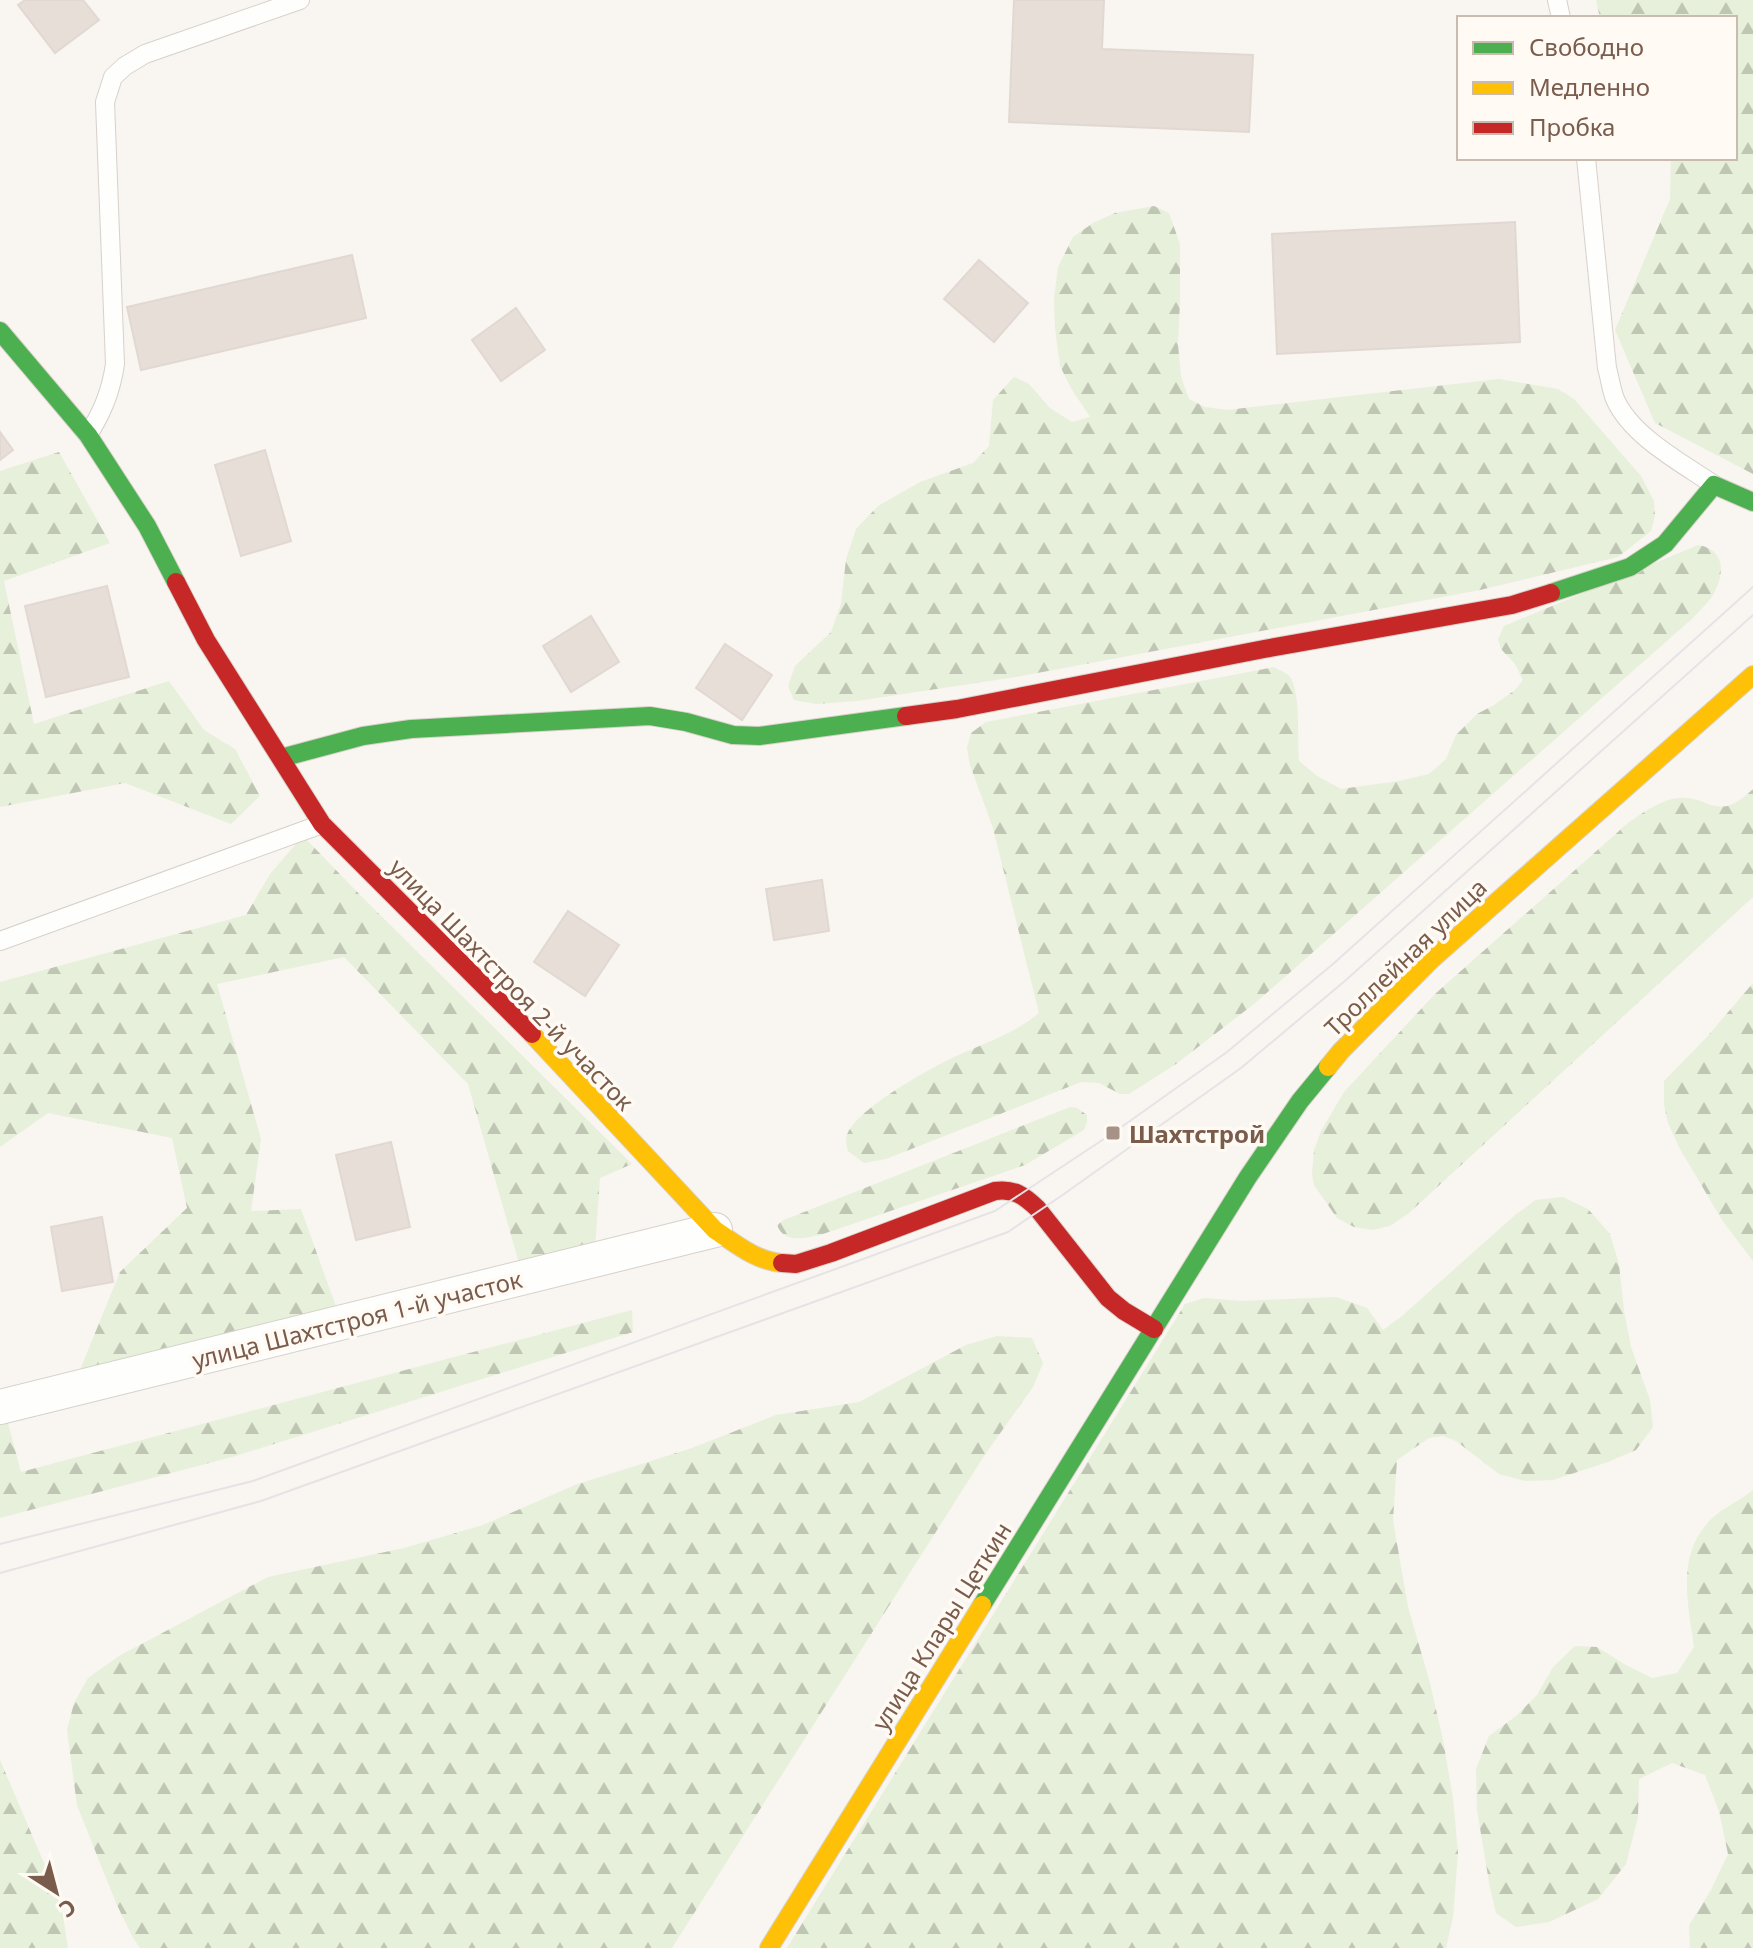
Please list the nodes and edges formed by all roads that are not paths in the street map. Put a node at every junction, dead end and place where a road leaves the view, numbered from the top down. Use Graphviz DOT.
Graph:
graph roads {
  1 [pos="300,0"];
  2 [pos="1586,160"];
  3 [pos="0,331"];
  4 [pos="88,435"];
  5 [pos="1714,485"];
  6 [pos="1753,502"];
  7 [pos="1753,675"];
  8 [pos="281,758"];
  9 [pos="322,824"];
  10 [pos="0,941"];
  11 [pos="715,1230"];
  12 [pos="1154,1329"];
  13 [pos="0,1407"];
  14 [pos="769,1948"];
  1 -- 4 [label="lane"];
  2 -- 5 [label="lane"];
  3 -- 4 [label="street, улица Шахтстроя 2-й участок"];
  4 -- 8 [label="street, улица Шахтстроя 2-й участок"];
  5 -- 6 [label="street"];
  5 -- 8 [label="street"];
  7 -- 12 [label="street, Троллейная улица"];
  8 -- 9 [label="street, улица Шахтстроя 2-й участок"];
  9 -- 10 [label="lane"];
  9 -- 11 [label="street, улица Шахтстроя 2-й участок"];
  11 -- 12 [label="street, улица Шахтстроя 2-й участок"];
  11 -- 13 [label="street, улица Шахтстроя 1-й участок"];
  12 -- 14 [label="street, улица Клары Цеткин"];
}
